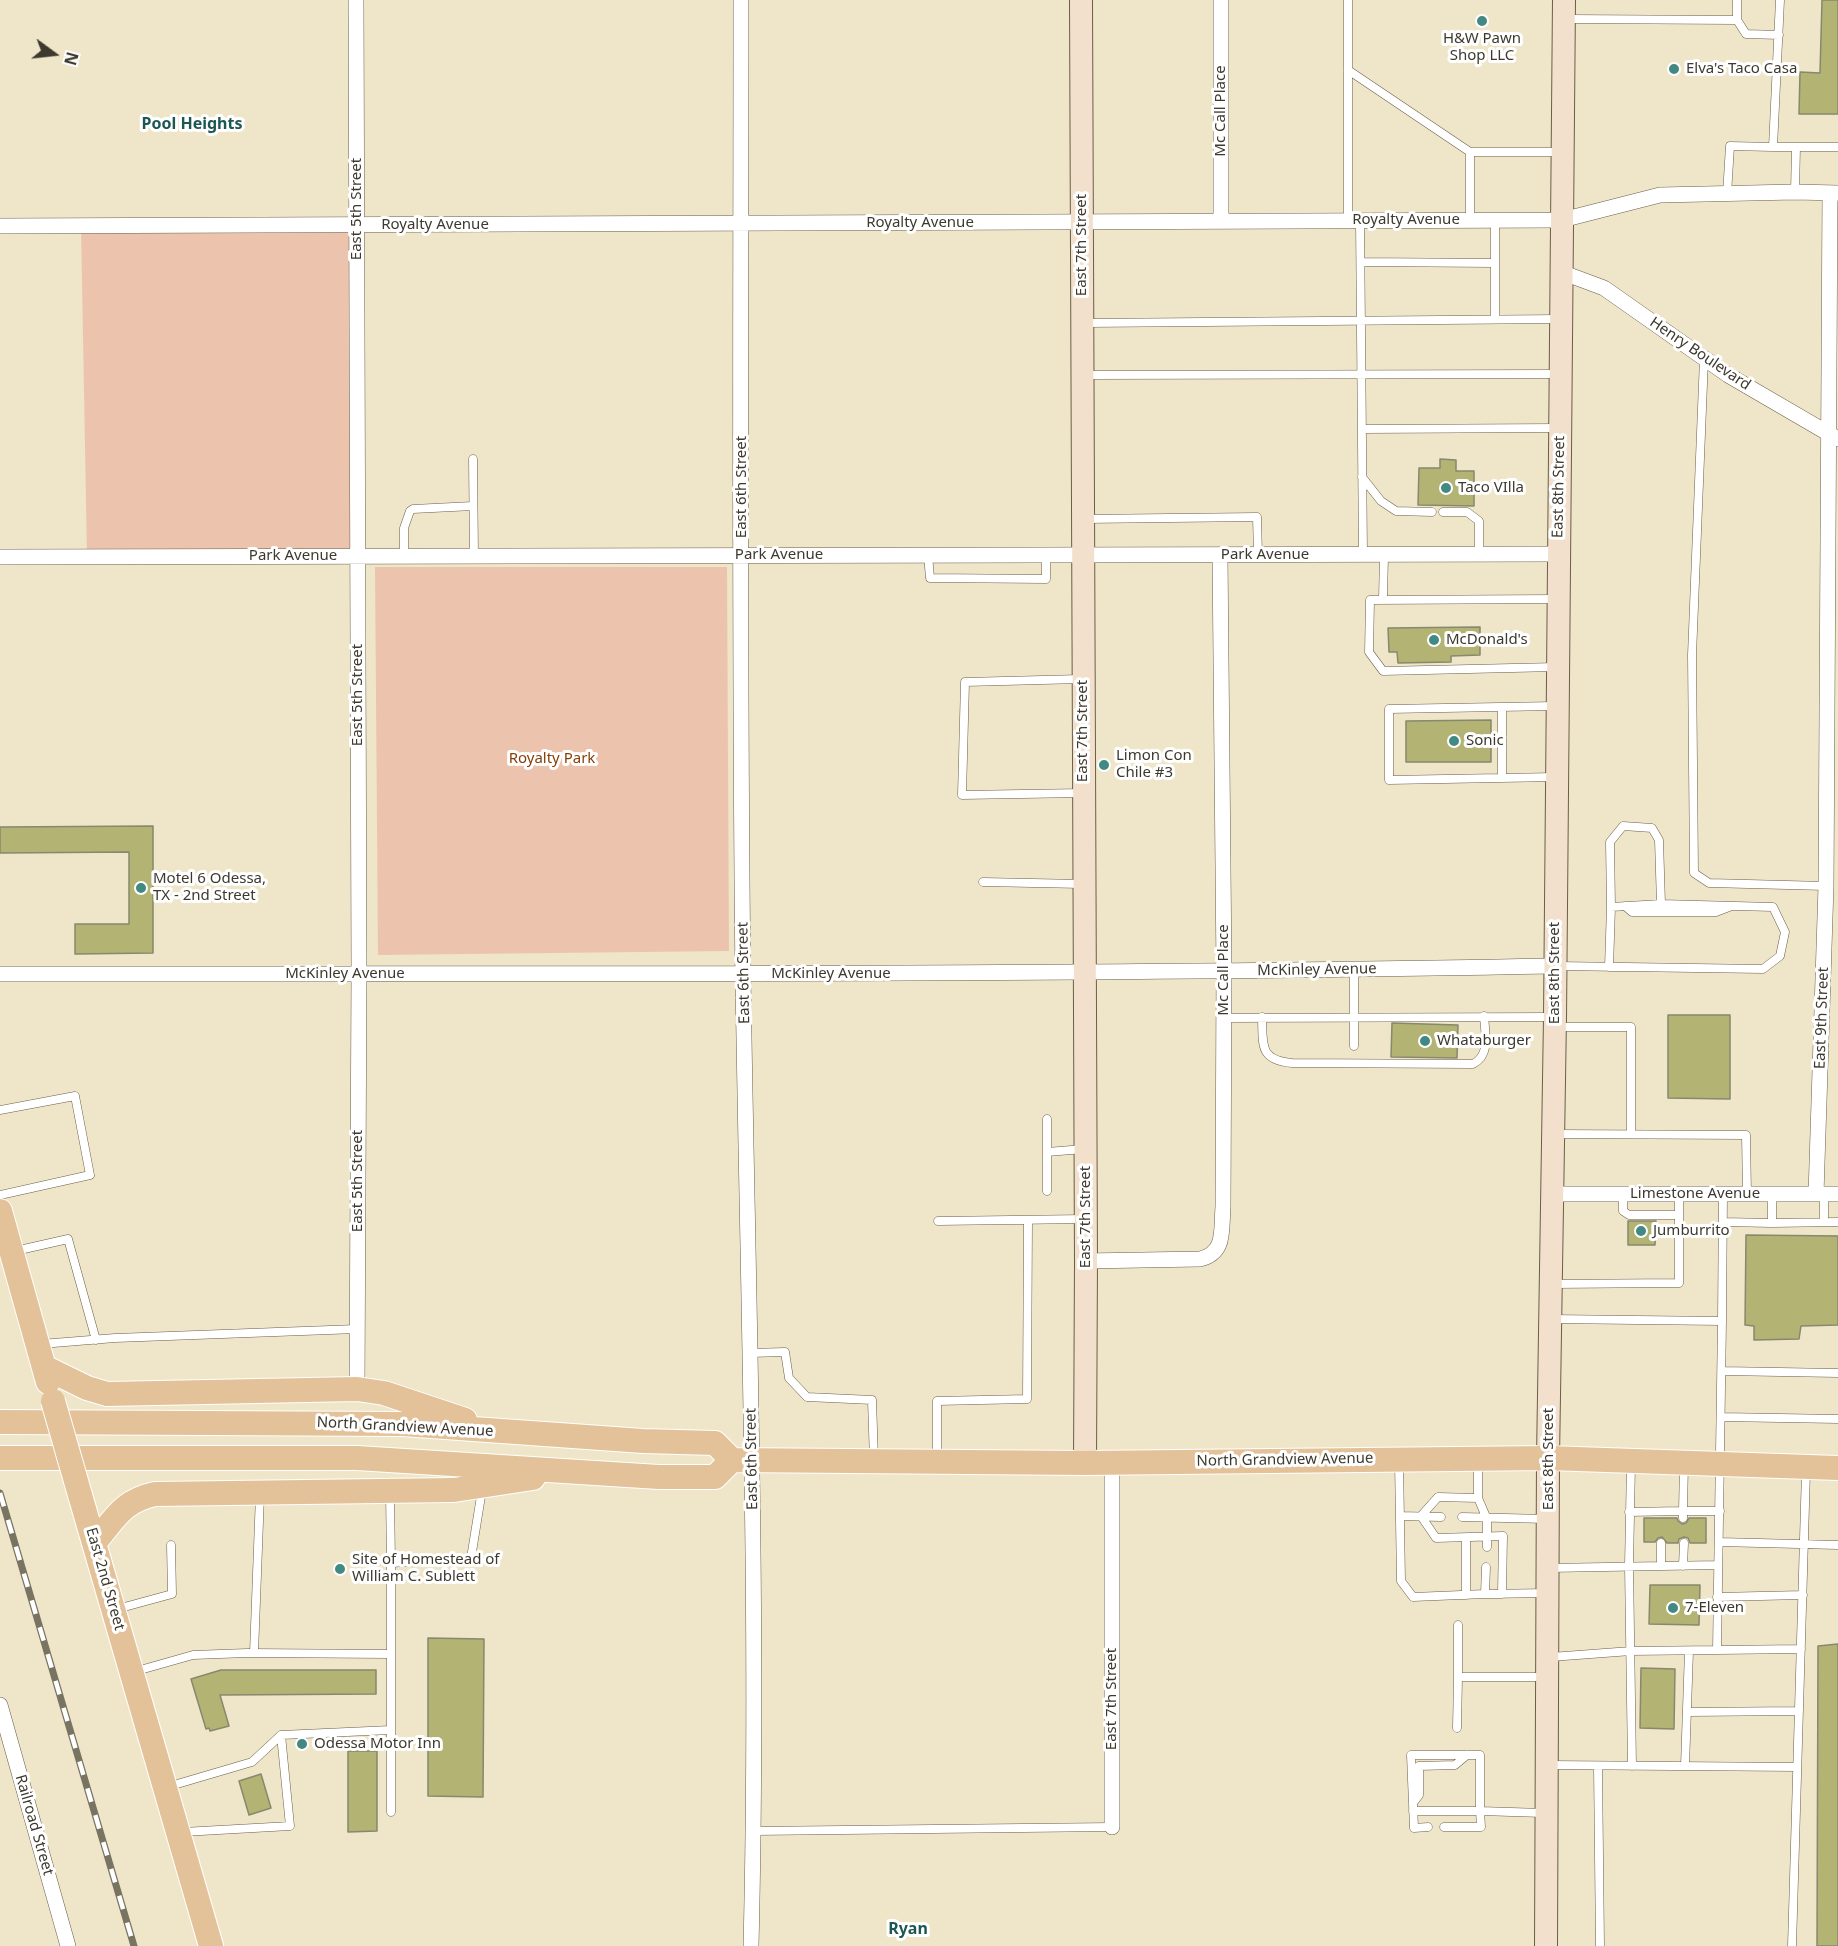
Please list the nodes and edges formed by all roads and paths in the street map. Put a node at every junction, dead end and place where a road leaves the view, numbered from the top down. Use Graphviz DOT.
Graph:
graph roads {
  1 [pos="356,0"];
  2 [pos="741,0"];
  3 [pos="1081,0"];
  4 [pos="1221,0"];
  5 [pos="1348,0"];
  6 [pos="1737,0"];
  7 [pos="1780,0"];
  8 [pos="1563,10"];
  9 [pos="1737,20"];
  10 [pos="1779,35"];
  11 [pos="1348,70"];
  12 [pos="1773,147"];
  13 [pos="1796,147"];
  14 [pos="1838,147"];
  15 [pos="1470,152"];
  16 [pos="1562,152"];
  17 [pos="1795,192"];
  18 [pos="1834,193"];
  19 [pos="1727,194"];
  20 [pos="1562,219"];
  21 [pos="1354,220"];
  22 [pos="1470,220"];
  23 [pos="1495,220"];
  24 [pos="1221,221"];
  25 [pos="1082,222"];
  26 [pos="741,223"];
  27 [pos="357,225"];
  28 [pos="0,226"];
  29 [pos="1361,262"];
  30 [pos="1495,263"];
  31 [pos="1561,272"];
  32 [pos="1834,289"];
  33 [pos="1496,318"];
  34 [pos="1834,318"];
  35 [pos="1561,319"];
  36 [pos="1361,320"];
  37 [pos="1082,323"];
  38 [pos="1704,358"];
  39 [pos="1361,373"];
  40 [pos="1561,374"];
  41 [pos="1082,375"];
  42 [pos="1560,428"];
  43 [pos="1362,429"];
  44 [pos="1834,437"];
  45 [pos="472,459"];
  46 [pos="1362,477"];
  47 [pos="473,506"];
  48 [pos="1432,512"];
  49 [pos="1443,512"];
  50 [pos="1083,519"];
  51 [pos="1833,551"];
  52 [pos="1479,554"];
  53 [pos="1559,554"];
  54 [pos="742,555"];
  55 [pos="928,555"];
  56 [pos="1046,555"];
  57 [pos="1083,555"];
  58 [pos="1220,555"];
  59 [pos="1258,555"];
  60 [pos="1363,555"];
  61 [pos="1384,555"];
  62 [pos="358,556"];
  63 [pos="404,556"];
  64 [pos="474,556"];
  65 [pos="0,557"];
  66 [pos="1383,599"];
  67 [pos="1558,599"];
  68 [pos="1833,616"];
  69 [pos="1557,667"];
  70 [pos="1083,679"];
  71 [pos="1557,706"];
  72 [pos="1502,707"];
  73 [pos="1832,748"];
  74 [pos="1556,777"];
  75 [pos="1502,778"];
  76 [pos="1832,788"];
  77 [pos="1084,793"];
  78 [pos="983,882"];
  79 [pos="1084,884"];
  80 [pos="1826,885"];
  81 [pos="1661,904"];
  82 [pos="1625,906"];
  83 [pos="1733,906"];
  84 [pos="1611,907"];
  85 [pos="1554,966"];
  86 [pos="1609,967"];
  87 [pos="1353,970"];
  88 [pos="1224,971"];
  89 [pos="1084,972"];
  90 [pos="359,973"];
  91 [pos="0,974"];
  92 [pos="743,974"];
  93 [pos="1354,1016"];
  94 [pos="1484,1016"];
  95 [pos="1262,1017"];
  96 [pos="1224,1018"];
  97 [pos="1555,1022"];
  98 [pos="1354,1046"];
  99 [pos="0,1110"];
  100 [pos="1047,1119"];
  101 [pos="1631,1133"];
  102 [pos="1554,1134"];
  103 [pos="1086,1149"];
  104 [pos="1047,1152"];
  105 [pos="1047,1191"];
  106 [pos="1553,1194"];
  107 [pos="1623,1194"];
  108 [pos="1678,1194"];
  109 [pos="1723,1194"];
  110 [pos="1747,1194"];
  111 [pos="1772,1194"];
  112 [pos="1826,1194"];
  113 [pos="0,1195"];
  114 [pos="0,1211"];
  115 [pos="1679,1215"];
  116 [pos="1086,1219"];
  117 [pos="1028,1220"];
  118 [pos="938,1221"];
  119 [pos="1723,1222"];
  120 [pos="1773,1222"];
  121 [pos="1824,1222"];
  122 [pos="1838,1222"];
  123 [pos="10,1252"];
  124 [pos="1086,1261"];
  125 [pos="1551,1284"];
  126 [pos="1550,1319"];
  127 [pos="1722,1321"];
  128 [pos="357,1329"];
  129 [pos="96,1340"];
  130 [pos="750,1353"];
  131 [pos="41,1356"];
  132 [pos="1722,1371"];
  133 [pos="1838,1373"];
  134 [pos="357,1389"];
  135 [pos="1721,1417"];
  136 [pos="1838,1419"];
  137 [pos="0,1422"];
  138 [pos="501,1432"];
  139 [pos="0,1458"];
  140 [pos="1548,1458"];
  141 [pos="1399,1459"];
  142 [pos="742,1460"];
  143 [pos="1478,1460"];
  144 [pos="874,1461"];
  145 [pos="937,1462"];
  146 [pos="1085,1462"];
  147 [pos="1112,1462"];
  148 [pos="1631,1462"];
  149 [pos="1684,1464"];
  150 [pos="1720,1465"];
  151 [pos="1806,1467"];
  152 [pos="1838,1468"];
  153 [pos="576,1471"];
  154 [pos="483,1486"];
  155 [pos="390,1491"];
  156 [pos="260,1493"];
  157 [pos="1478,1498"];
  158 [pos="1720,1511"];
  159 [pos="1629,1512"];
  160 [pos="1683,1514"];
  161 [pos="1400,1516"];
  162 [pos="1421,1516"];
  163 [pos="1441,1517"];
  164 [pos="1462,1517"];
  165 [pos="1487,1519"];
  166 [pos="1548,1519"];
  167 [pos="1487,1537"];
  168 [pos="1466,1538"];
  169 [pos="1661,1542"];
  170 [pos="1719,1542"];
  171 [pos="94,1543"];
  172 [pos="1684,1543"];
  173 [pos="171,1545"];
  174 [pos="1804,1545"];
  175 [pos="1838,1545"];
  176 [pos="1487,1547"];
  177 [pos="391,1563"];
  178 [pos="1718,1565"];
  179 [pos="1629,1566"];
  180 [pos="1661,1566"];
  181 [pos="1683,1566"];
  182 [pos="1486,1568"];
  183 [pos="1547,1568"];
  184 [pos="1547,1593"];
  185 [pos="1485,1594"];
  186 [pos="1502,1594"];
  187 [pos="1466,1595"];
  188 [pos="1803,1595"];
  189 [pos="1717,1597"];
  190 [pos="114,1610"];
  191 [pos="1458,1624"];
  192 [pos="1801,1649"];
  193 [pos="1718,1650"];
  194 [pos="1631,1651"];
  195 [pos="1689,1651"];
  196 [pos="254,1653"];
  197 [pos="391,1654"];
  198 [pos="1548,1667"];
  199 [pos="132,1673"];
  200 [pos="1458,1677"];
  201 [pos="0,1705"];
  202 [pos="1799,1711"];
  203 [pos="1688,1712"];
  204 [pos="1457,1728"];
  205 [pos="391,1730"];
  206 [pos="281,1735"];
  207 [pos="1467,1755"];
  208 [pos="1548,1765"];
  209 [pos="1598,1766"];
  210 [pos="1632,1766"];
  211 [pos="1686,1766"];
  212 [pos="1797,1767"];
  213 [pos="165,1788"];
  214 [pos="1413,1807"];
  215 [pos="1480,1811"];
  216 [pos="391,1812"];
  217 [pos="1547,1813"];
  218 [pos="1112,1827"];
  219 [pos="1428,1827"];
  220 [pos="1444,1827"];
  221 [pos="754,1831"];
  222 [pos="178,1833"];
  223 [pos="68,1946"];
  224 [pos="211,1946"];
  225 [pos="751,1946"];
  226 [pos="1546,1946"];
  227 [pos="1600,1946"];
  228 [pos="1792,1946"];
  1 -- 27 [label="street, East 5th Street"];
  2 -- 26 [label="street, East 6th Street"];
  3 -- 25 [label="main road, East 7th Street"];
  4 -- 24 [label="street, Mc Call Place"];
  5 -- 11 [label="lane"];
  6 -- 9 [label="lane"];
  7 -- 10 [label="lane"];
  8 -- 9 [label="lane"];
  8 -- 16 [label="main road, East 8th Street"];
  9 -- 10 [label="lane"];
  10 -- 12 [label="lane"];
  11 -- 15 [label="lane"];
  11 -- 21 [label="lane"];
  12 -- 13 [label="lane"];
  12 -- 19 [label="lane"];
  13 -- 14 [label="lane"];
  13 -- 17 [label="lane"];
  15 -- 16 [label="lane"];
  15 -- 22 [label="lane"];
  16 -- 20 [label="main road, East 8th Street"];
  17 -- 18 [label="street, Royalty Avenue"];
  17 -- 19 [label="street, Royalty Avenue"];
  18 -- 32 [label="street, East 9th Street"];
  19 -- 20 [label="street, Royalty Avenue"];
  20 -- 23 [label="street, Royalty Avenue"];
  20 -- 31 [label="main road, East 8th Street"];
  21 -- 22 [label="street, Royalty Avenue"];
  21 -- 24 [label="street, Royalty Avenue"];
  21 -- 29 [label="lane"];
  22 -- 23 [label="street, Royalty Avenue"];
  23 -- 30 [label="lane"];
  24 -- 25 [label="street, Royalty Avenue"];
  25 -- 26 [label="street, Royalty Avenue"];
  25 -- 37 [label="main road, East 7th Street"];
  26 -- 27 [label="street, Royalty Avenue"];
  26 -- 54 [label="street, East 6th Street"];
  27 -- 28 [label="street, Royalty Avenue"];
  27 -- 62 [label="street, East 5th Street"];
  29 -- 30 [label="lane"];
  29 -- 36 [label="lane"];
  30 -- 33 [label="lane"];
  31 -- 35 [label="main road, East 8th Street"];
  31 -- 38 [label="street, Henry Boulevard"];
  32 -- 34 [label="street, East 9th Street"];
  33 -- 35 [label="lane"];
  33 -- 36 [label="lane"];
  34 -- 44 [label="street, East 9th Street"];
  35 -- 40 [label="main road, East 8th Street"];
  36 -- 37 [label="lane"];
  36 -- 39 [label="lane"];
  37 -- 41 [label="main road, East 7th Street"];
  38 -- 44 [label="street, Henry Boulevard"];
  38 -- 80 [label="lane"];
  39 -- 40 [label="lane"];
  39 -- 41 [label="lane"];
  39 -- 43 [label="lane"];
  40 -- 42 [label="main road, East 8th Street"];
  41 -- 50 [label="main road, East 7th Street"];
  42 -- 43 [label="lane"];
  42 -- 53 [label="main road, East 8th Street"];
  43 -- 46 [label="lane"];
  44 -- 51 [label="street, East 9th Street"];
  45 -- 47 [label="lane"];
  46 -- 48 [label="lane"];
  46 -- 60 [label="lane"];
  47 -- 63 [label="lane"];
  47 -- 64 [label="lane"];
  49 -- 52 [label="lane"];
  50 -- 57 [label="main road, East 7th Street"];
  50 -- 59 [label="lane"];
  51 -- 68 [label="street, East 9th Street"];
  52 -- 53 [label="street, Park Avenue"];
  52 -- 61 [label="street, Park Avenue"];
  53 -- 67 [label="main road, East 8th Street"];
  54 -- 55 [label="street, Park Avenue"];
  54 -- 64 [label="street, Park Avenue"];
  54 -- 92 [label="street, East 6th Street"];
  55 -- 56 [label="street, Park Avenue"];
  55 -- 56 [label="lane"];
  56 -- 57 [label="street, Park Avenue"];
  57 -- 58 [label="street, Park Avenue"];
  57 -- 70 [label="main road, East 7th Street"];
  58 -- 59 [label="street, Park Avenue"];
  58 -- 88 [label="street, Mc Call Place"];
  59 -- 60 [label="street, Park Avenue"];
  60 -- 61 [label="street, Park Avenue"];
  61 -- 66 [label="lane"];
  62 -- 63 [label="street, Park Avenue"];
  62 -- 65 [label="street, Park Avenue"];
  62 -- 90 [label="street, East 5th Street"];
  63 -- 64 [label="street, Park Avenue"];
  66 -- 67 [label="lane"];
  66 -- 69 [label="lane"];
  67 -- 69 [label="main road, East 8th Street"];
  68 -- 73 [label="street, East 9th Street"];
  69 -- 71 [label="main road, East 8th Street"];
  70 -- 77 [label="main road, East 7th Street"];
  70 -- 77 [label="lane"];
  71 -- 72 [label="lane"];
  71 -- 74 [label="main road, East 8th Street"];
  72 -- 75 [label="lane"];
  72 -- 75 [label="lane"];
  73 -- 76 [label="street, East 9th Street"];
  74 -- 75 [label="lane"];
  74 -- 85 [label="main road, East 8th Street"];
  76 -- 80 [label="street, East 9th Street"];
  77 -- 79 [label="main road, East 7th Street"];
  78 -- 79 [label="lane"];
  79 -- 89 [label="main road, East 7th Street"];
  80 -- 112 [label="street, East 9th Street"];
  81 -- 82 [label="lane"];
  81 -- 83 [label="lane"];
  81 -- 84 [label="lane"];
  82 -- 83 [label="lane"];
  82 -- 84 [label="lane"];
  83 -- 86 [label="lane"];
  84 -- 86 [label="lane"];
  85 -- 86 [label="lane"];
  85 -- 87 [label="street, McKinley Avenue"];
  85 -- 97 [label="main road, East 8th Street"];
  87 -- 88 [label="street, McKinley Avenue"];
  87 -- 93 [label="lane"];
  88 -- 89 [label="street, McKinley Avenue"];
  88 -- 96 [label="street, Mc Call Place"];
  89 -- 92 [label="street, McKinley Avenue"];
  89 -- 103 [label="main road, East 7th Street"];
  90 -- 91 [label="street, McKinley Avenue"];
  90 -- 92 [label="street, McKinley Avenue"];
  90 -- 128 [label="street, East 5th Street"];
  92 -- 130 [label="street, East 6th Street"];
  93 -- 94 [label="lane"];
  93 -- 95 [label="lane"];
  93 -- 98 [label="lane"];
  94 -- 95 [label="lane"];
  94 -- 97 [label="lane"];
  95 -- 96 [label="lane"];
  96 -- 124 [label="street, Mc Call Place"];
  97 -- 101 [label="lane"];
  97 -- 102 [label="main road, East 8th Street"];
  99 -- 113 [label="lane"];
  100 -- 104 [label="lane"];
  101 -- 102 [label="lane"];
  101 -- 110 [label="lane"];
  102 -- 106 [label="main road, East 8th Street"];
  103 -- 104 [label="lane"];
  103 -- 116 [label="main road, East 7th Street"];
  104 -- 105 [label="lane"];
  106 -- 107 [label="street, Limestone Avenue"];
  106 -- 125 [label="main road, East 8th Street"];
  107 -- 108 [label="street, Limestone Avenue"];
  107 -- 115 [label="lane"];
  108 -- 109 [label="street, Limestone Avenue"];
  108 -- 115 [label="lane"];
  109 -- 110 [label="street, Limestone Avenue"];
  109 -- 119 [label="lane"];
  110 -- 111 [label="street, Limestone Avenue"];
  111 -- 112 [label="street, Limestone Avenue"];
  111 -- 120 [label="lane"];
  112 -- 121 [label="lane"];
  114 -- 123 [label="main road, East 2nd Street"];
  115 -- 125 [label="lane"];
  116 -- 117 [label="lane"];
  116 -- 124 [label="main road, East 7th Street"];
  117 -- 118 [label="lane"];
  117 -- 145 [label="lane"];
  119 -- 120 [label="lane"];
  119 -- 127 [label="lane"];
  120 -- 121 [label="lane"];
  121 -- 122 [label="lane"];
  123 -- 129 [label="lane"];
  123 -- 131 [label="main road, East 2nd Street"];
  124 -- 146 [label="main road, East 7th Street"];
  125 -- 126 [label="main road, East 8th Street"];
  126 -- 127 [label="lane"];
  126 -- 140 [label="main road, East 8th Street"];
  127 -- 132 [label="lane"];
  128 -- 129 [label="lane"];
  128 -- 134 [label="street, East 5th Street"];
  129 -- 131 [label="lane"];
  130 -- 142 [label="street, East 6th Street"];
  130 -- 144 [label="lane"];
  131 -- 134 [label="main road"];
  131 -- 171 [label="main road, East 2nd Street, bridge"];
  132 -- 133 [label="lane"];
  132 -- 135 [label="lane"];
  134 -- 138 [label="main road"];
  135 -- 136 [label="lane"];
  135 -- 150 [label="lane"];
  137 -- 138 [label="main road, North Grandview Avenue"];
  138 -- 142 [label="main road, North Grandview Avenue"];
  139 -- 153 [label="main road"];
  140 -- 143 [label="main road, North Grandview Avenue"];
  140 -- 148 [label="main road, North Grandview Avenue"];
  140 -- 166 [label="main road, East 8th Street"];
  141 -- 143 [label="main road, North Grandview Avenue"];
  141 -- 147 [label="main road, North Grandview Avenue"];
  141 -- 161 [label="lane"];
  142 -- 144 [label="main road, North Grandview Avenue"];
  142 -- 153 [label="main road"];
  142 -- 221 [label="street, East 6th Street"];
  143 -- 157 [label="lane"];
  144 -- 145 [label="main road, North Grandview Avenue"];
  145 -- 146 [label="main road, North Grandview Avenue"];
  146 -- 147 [label="main road, North Grandview Avenue"];
  147 -- 218 [label="street, East 7th Street"];
  148 -- 149 [label="main road, North Grandview Avenue"];
  148 -- 159 [label="lane"];
  149 -- 150 [label="main road, North Grandview Avenue"];
  149 -- 160 [label="lane"];
  150 -- 151 [label="main road, North Grandview Avenue"];
  150 -- 158 [label="lane"];
  151 -- 152 [label="main road, North Grandview Avenue"];
  151 -- 174 [label="lane"];
  153 -- 154 [label="main road"];
  154 -- 155 [label="main road"];
  154 -- 177 [label="lane"];
  155 -- 156 [label="main road"];
  155 -- 177 [label="lane"];
  156 -- 171 [label="main road"];
  156 -- 196 [label="lane"];
  157 -- 162 [label="lane"];
  157 -- 165 [label="lane"];
  158 -- 160 [label="lane"];
  158 -- 170 [label="lane"];
  159 -- 160 [label="lane"];
  159 -- 179 [label="lane"];
  161 -- 162 [label="lane"];
  161 -- 187 [label="lane"];
  162 -- 163 [label="lane"];
  162 -- 168 [label="lane"];
  164 -- 165 [label="lane"];
  165 -- 166 [label="lane"];
  165 -- 167 [label="lane"];
  166 -- 183 [label="main road, East 8th Street"];
  167 -- 168 [label="lane"];
  167 -- 176 [label="lane"];
  167 -- 186 [label="lane"];
  168 -- 187 [label="lane"];
  169 -- 180 [label="lane"];
  170 -- 174 [label="lane"];
  170 -- 178 [label="lane"];
  171 -- 190 [label="main road, East 2nd Street"];
  172 -- 181 [label="lane"];
  173 -- 190 [label="lane"];
  174 -- 175 [label="lane"];
  174 -- 188 [label="lane"];
  177 -- 197 [label="lane"];
  178 -- 181 [label="lane"];
  178 -- 189 [label="lane"];
  179 -- 180 [label="lane"];
  179 -- 183 [label="lane"];
  179 -- 194 [label="lane"];
  180 -- 181 [label="lane"];
  182 -- 185 [label="lane"];
  183 -- 184 [label="main road, East 8th Street"];
  184 -- 186 [label="lane"];
  184 -- 198 [label="main road, East 8th Street"];
  185 -- 186 [label="lane"];
  185 -- 187 [label="lane"];
  188 -- 189 [label="lane"];
  188 -- 192 [label="lane"];
  189 -- 193 [label="lane"];
  190 -- 199 [label="main road, East 2nd Street"];
  191 -- 200 [label="lane"];
  192 -- 193 [label="lane"];
  192 -- 202 [label="lane"];
  193 -- 195 [label="lane"];
  194 -- 195 [label="lane"];
  194 -- 198 [label="lane"];
  194 -- 210 [label="lane"];
  195 -- 203 [label="lane"];
  196 -- 197 [label="lane"];
  196 -- 199 [label="lane"];
  197 -- 205 [label="lane"];
  198 -- 200 [label="lane"];
  198 -- 208 [label="main road, East 8th Street"];
  199 -- 213 [label="main road, East 2nd Street"];
  200 -- 204 [label="lane"];
  201 -- 223 [label="street, Railroad Street"];
  202 -- 203 [label="lane"];
  202 -- 212 [label="lane"];
  203 -- 211 [label="lane"];
  205 -- 206 [label="lane"];
  205 -- 216 [label="lane"];
  206 -- 213 [label="lane"];
  206 -- 222 [label="lane"];
  207 -- 214 [label="lane"];
  207 -- 214 [label="lane"];
  207 -- 215 [label="lane"];
  208 -- 209 [label="lane"];
  208 -- 217 [label="main road, East 8th Street"];
  209 -- 210 [label="lane"];
  209 -- 227 [label="lane"];
  210 -- 211 [label="lane"];
  211 -- 212 [label="lane"];
  212 -- 228 [label="lane"];
  213 -- 222 [label="main road, East 2nd Street"];
  214 -- 215 [label="lane"];
  214 -- 219 [label="lane"];
  215 -- 217 [label="lane"];
  215 -- 220 [label="lane"];
  217 -- 226 [label="main road, East 8th Street"];
  218 -- 221 [label="lane"];
  221 -- 225 [label="street, East 6th Street"];
  222 -- 224 [label="main road, East 2nd Street"];
}
